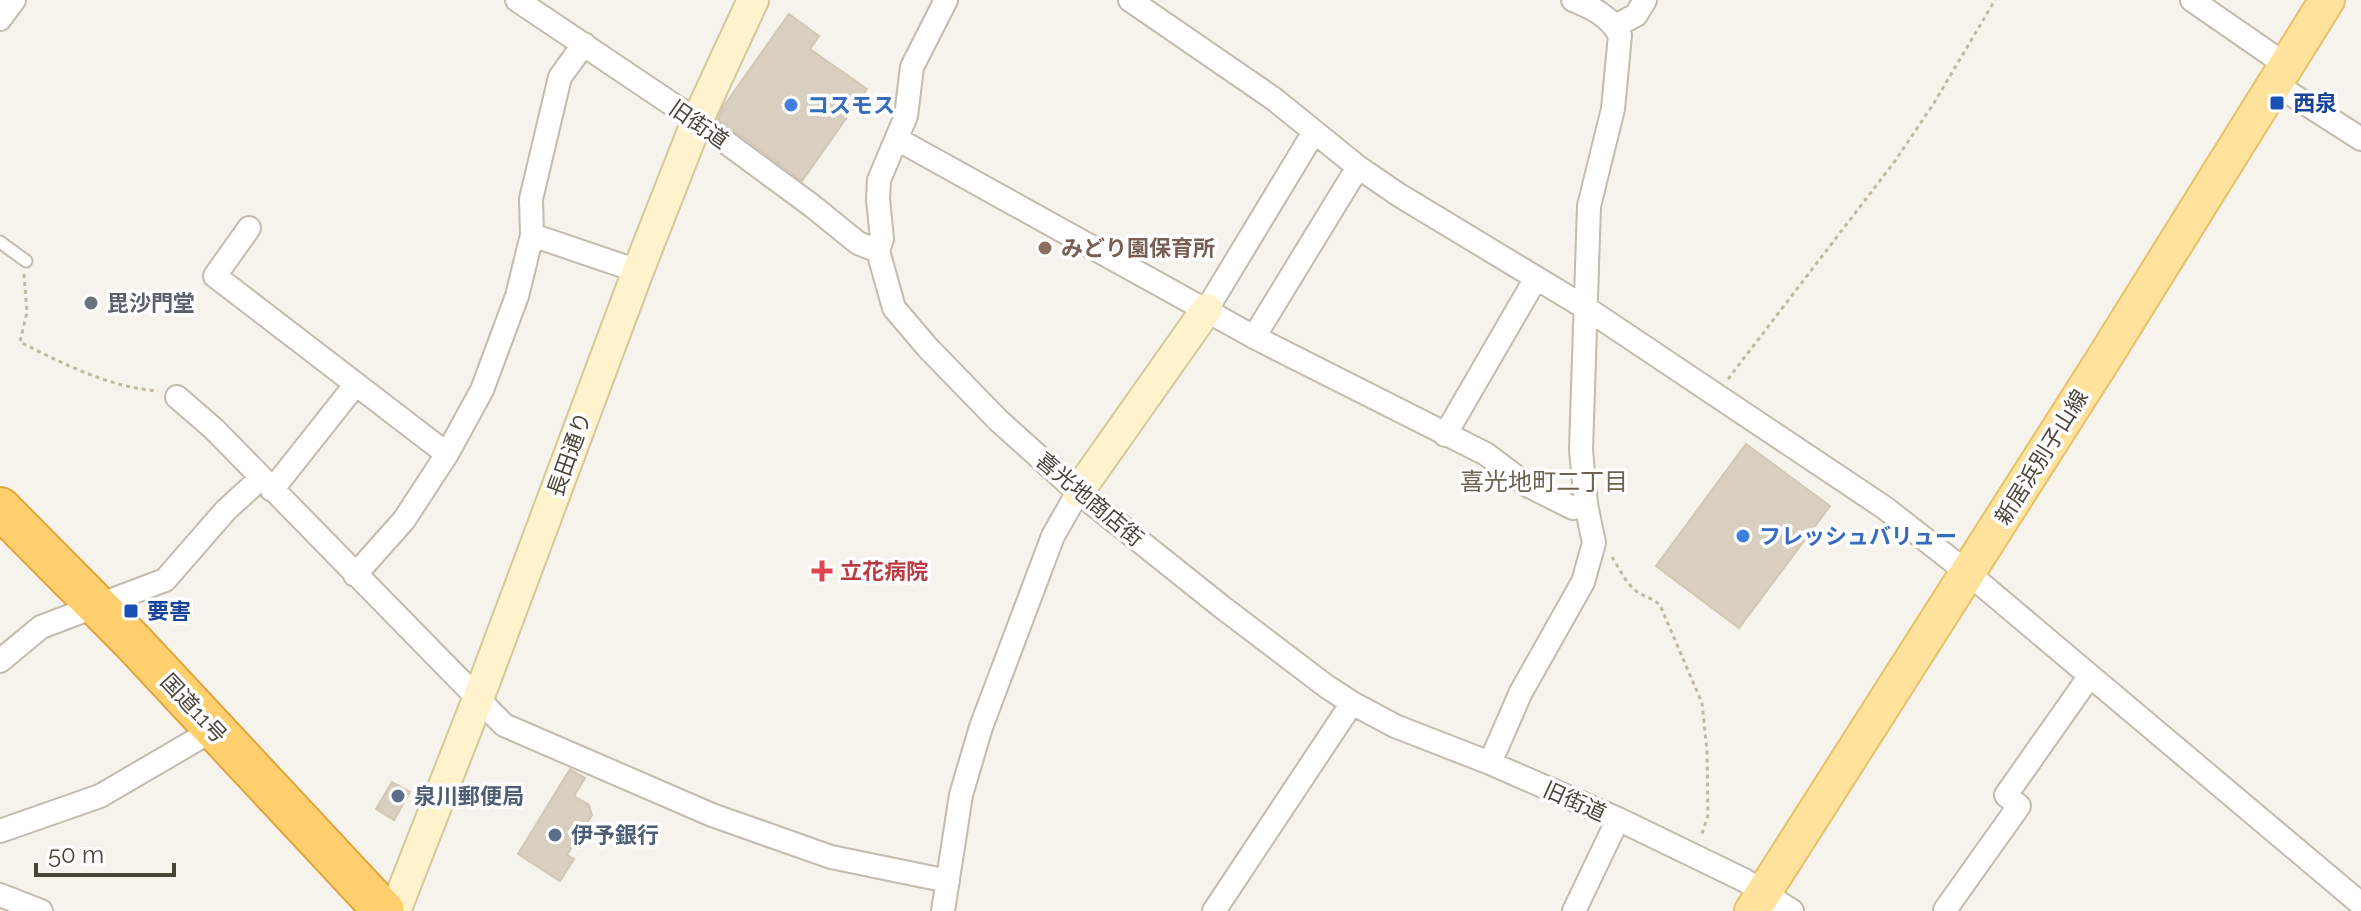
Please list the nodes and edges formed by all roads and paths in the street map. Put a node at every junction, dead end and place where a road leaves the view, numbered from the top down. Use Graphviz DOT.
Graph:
graph roads {
  1 [pos="14,0"];
  2 [pos="517,0"];
  3 [pos="753,0"];
  4 [pos="946,0"];
  5 [pos="1130,0"];
  6 [pos="1573,0"];
  7 [pos="1645,0"];
  8 [pos="1995,0"];
  9 [pos="2192,0"];
  10 [pos="2327,0"];
  11 [pos="0,19"];
  12 [pos="1615,26"];
  13 [pos="584,44"];
  14 [pos="2280,74"];
  15 [pos="697,121"];
  16 [pos="1314,132"];
  17 [pos="897,139"];
  18 [pos="2361,139"];
  19 [pos="1358,167"];
  20 [pos="249,228"];
  21 [pos="532,235"];
  22 [pos="0,242"];
  23 [pos="878,251"];
  24 [pos="26,261"];
  25 [pos="638,271"];
  26 [pos="1536,278"];
  27 [pos="1586,308"];
  28 [pos="1207,309"];
  29 [pos="1254,337"];
  30 [pos="356,384"];
  31 [pos="1715,396"];
  32 [pos="177,397"];
  33 [pos="1445,435"];
  34 [pos="447,454"];
  35 [pos="266,484"];
  36 [pos="1078,492"];
  37 [pos="1586,504"];
  38 [pos="0,508"];
  39 [pos="1594,543"];
  40 [pos="1968,573"];
  41 [pos="355,575"];
  42 [pos="96,604"];
  43 [pos="0,661"];
  44 [pos="2089,677"];
  45 [pos="478,699"];
  46 [pos="1352,703"];
  47 [pos="213,730"];
  48 [pos="1490,763"];
  49 [pos="1618,819"];
  50 [pos="0,831"];
  51 [pos="1693,855"];
  52 [pos="948,881"];
  53 [pos="0,895"];
  54 [pos="2361,904"];
  55 [pos="1769,905"];
  56 [pos="1945,910"];
  57 [pos="41,911"];
  58 [pos="384,911"];
  59 [pos="395,911"];
  60 [pos="943,911"];
  61 [pos="1214,911"];
  62 [pos="1574,911"];
  1 -- 11 [label="street"];
  2 -- 13 [label="street, 旧街道"];
  3 -- 15 [label="street, 長田通り"];
  4 -- 17 [label="street, 喜光地商店街"];
  5 -- 16 [label="street"];
  6 -- 12 [label="street"];
  7 -- 12 [label="street"];
  8 -- 31 [label="path"];
  9 -- 14 [label="street"];
  10 -- 14 [label="main road, 新居浜別子山線"];
  12 -- 27 [label="street"];
  13 -- 15 [label="street, 旧街道"];
  13 -- 21 [label="street"];
  14 -- 18 [label="street"];
  14 -- 40 [label="main road, 新居浜別子山線"];
  15 -- 23 [label="street, 旧街道"];
  15 -- 25 [label="street, 長田通り"];
  16 -- 19 [label="street"];
  16 -- 28 [label="street"];
  17 -- 23 [label="street, 喜光地商店街"];
  17 -- 28 [label="street"];
  19 -- 26 [label="street"];
  19 -- 29 [label="street"];
  20 -- 30 [label="street"];
  21 -- 25 [label="street"];
  21 -- 34 [label="street"];
  22 -- 24 [label="lane"];
  23 -- 36 [label="street, 喜光地商店街"];
  24 -- 32 [label="path"];
  25 -- 45 [label="street, 長田通り"];
  26 -- 27 [label="street"];
  26 -- 33 [label="street"];
  27 -- 31 [label="street"];
  27 -- 37 [label="street"];
  28 -- 29 [label="street"];
  28 -- 36 [label="street"];
  29 -- 33 [label="street"];
  30 -- 34 [label="street"];
  30 -- 35 [label="street"];
  31 -- 40 [label="street"];
  32 -- 35 [label="street"];
  33 -- 37 [label="street"];
  34 -- 41 [label="street"];
  35 -- 41 [label="street"];
  35 -- 42 [label="street"];
  36 -- 46 [label="street, 喜光地商店街"];
  36 -- 52 [label="street"];
  37 -- 39 [label="street"];
  38 -- 42 [label="highway, 国道11号"];
  39 -- 48 [label="street"];
  39 -- 51 [label="path"];
  40 -- 44 [label="street"];
  40 -- 55 [label="main road, 新居浜別子山線"];
  41 -- 45 [label="street"];
  42 -- 43 [label="street"];
  42 -- 47 [label="highway, 国道11号"];
  44 -- 54 [label="street"];
  44 -- 56 [label="street"];
  45 -- 52 [label="street"];
  45 -- 59 [label="street, 長田通り"];
  46 -- 48 [label="street, 旧街道"];
  46 -- 61 [label="street"];
  47 -- 50 [label="street"];
  47 -- 58 [label="highway, 国道11号"];
  48 -- 49 [label="street, 旧街道"];
  49 -- 51 [label="street, 旧街道"];
  49 -- 62 [label="street"];
  51 -- 55 [label="street, 旧街道"];
  52 -- 60 [label="street"];
  53 -- 57 [label="street"];
}
